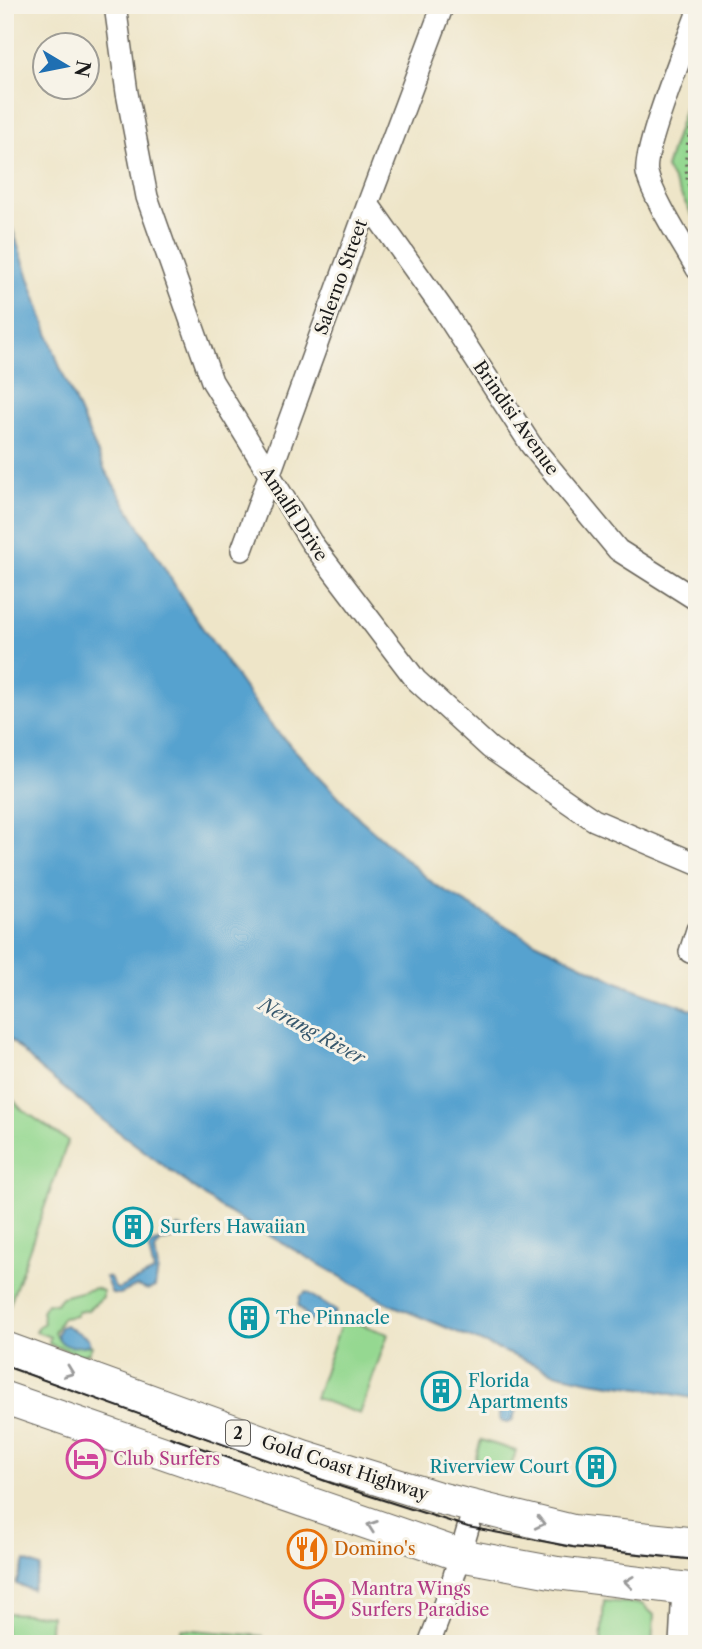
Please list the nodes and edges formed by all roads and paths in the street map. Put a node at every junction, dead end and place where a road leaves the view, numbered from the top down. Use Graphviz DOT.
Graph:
graph roads {
  1 [pos="115,5"];
  2 [pos="443,5"];
  3 [pos="687,5"];
  4 [pos="697,11"];
  5 [pos="697,108"];
  6 [pos="368,204"];
  7 [pos="697,205"];
  8 [pos="697,269"];
  9 [pos="269,477"];
  10 [pos="242,550"];
  11 [pos="697,600"];
  12 [pos="697,864"];
  13 [pos="697,930"];
  14 [pos="690,952"];
  15 [pos="5,1348"];
  16 [pos="5,1398"];
  17 [pos="474,1508"];
  18 [pos="697,1544"];
  19 [pos="460,1555"];
  20 [pos="690,1589"];
  21 [pos="429,1644"];
  22 [pos="680,1644"];
  1 -- 9 [label="street, Amalfi Drive"];
  2 -- 6 [label="street, Salerno Street"];
  3 -- 4 [label="street"];
  4 -- 8 [label="street"];
  5 -- 7 [label="path"];
  6 -- 9 [label="street, Salerno Street"];
  6 -- 11 [label="street, Brindisi Avenue"];
  9 -- 10 [label="street, Salerno Street"];
  9 -- 12 [label="street, Amalfi Drive"];
  13 -- 14 [label="street"];
  15 -- 17 [label="highway, Gold Coast Highway / 2, one-way"];
  19 -- 16 [label="highway, one-way"];
  17 -- 18 [label="highway, Gold Coast Highway / 2, one-way"];
  17 -- 19 [label="street"];
  20 -- 19 [label="highway, one-way"];
  19 -- 21 [label="street"];
  20 -- 22 [label="street"];
}
